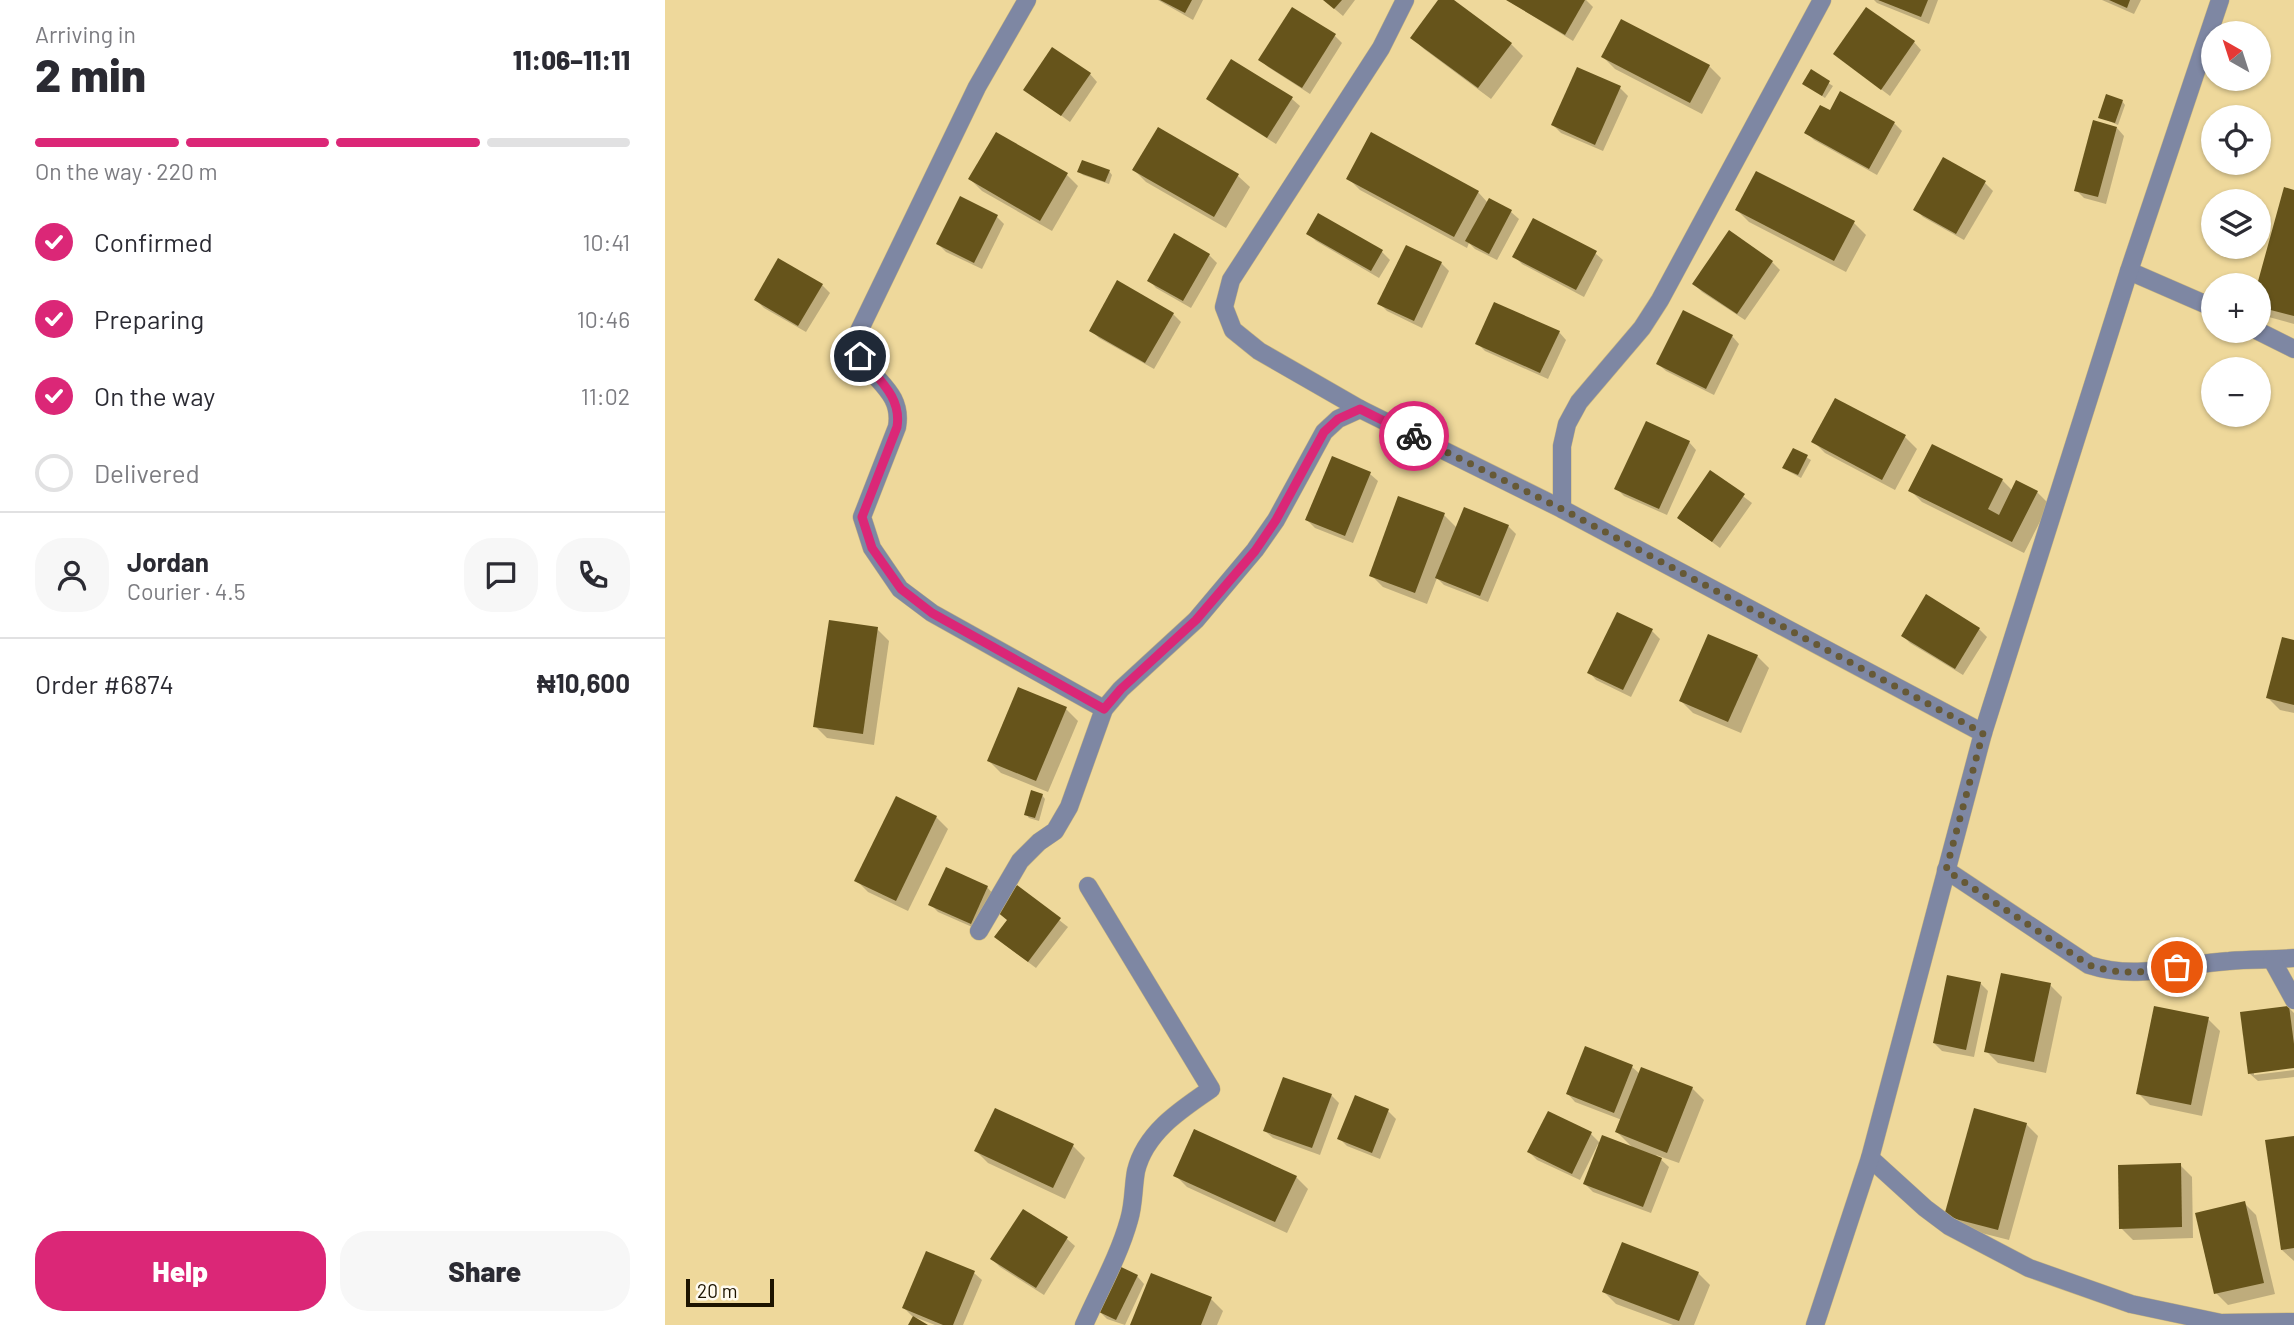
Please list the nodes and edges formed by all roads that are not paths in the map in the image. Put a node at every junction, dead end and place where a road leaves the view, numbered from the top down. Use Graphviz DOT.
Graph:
graph roads {
  1 [pos="1027,0"];
  2 [pos="1405,0"];
  3 [pos="2220,0"];
  4 [pos="1819,2"];
  5 [pos="2129,271"];
  6 [pos="2201,302"];
  7 [pos="2271,338"];
  8 [pos="2294,349"];
  9 [pos="1360,409"];
  10 [pos="1562,509"];
  11 [pos="1104,709"];
  12 [pos="1983,733"];
  13 [pos="1946,870"];
  14 [pos="1088,886"];
  15 [pos="979,931"];
  16 [pos="2294,958"];
  17 [pos="2272,960"];
  18 [pos="2294,1000"];
  19 [pos="1870,1158"];
  20 [pos="2294,1322"];
  21 [pos="1084,1325"];
  22 [pos="1815,1325"];
  1 -- 11 [label="street"];
  2 -- 9 [label="street"];
  3 -- 5 [label="street"];
  4 -- 10 [label="street"];
  5 -- 6 [label="street"];
  5 -- 12 [label="street"];
  7 -- 8 [label="street"];
  9 -- 10 [label="street"];
  9 -- 11 [label="street"];
  10 -- 12 [label="street"];
  11 -- 15 [label="street"];
  12 -- 13 [label="street"];
  13 -- 17 [label="street"];
  13 -- 19 [label="street"];
  14 -- 21 [label="street"];
  16 -- 17 [label="street"];
  17 -- 18 [label="street"];
  19 -- 20 [label="street"];
  19 -- 22 [label="street"];
}
